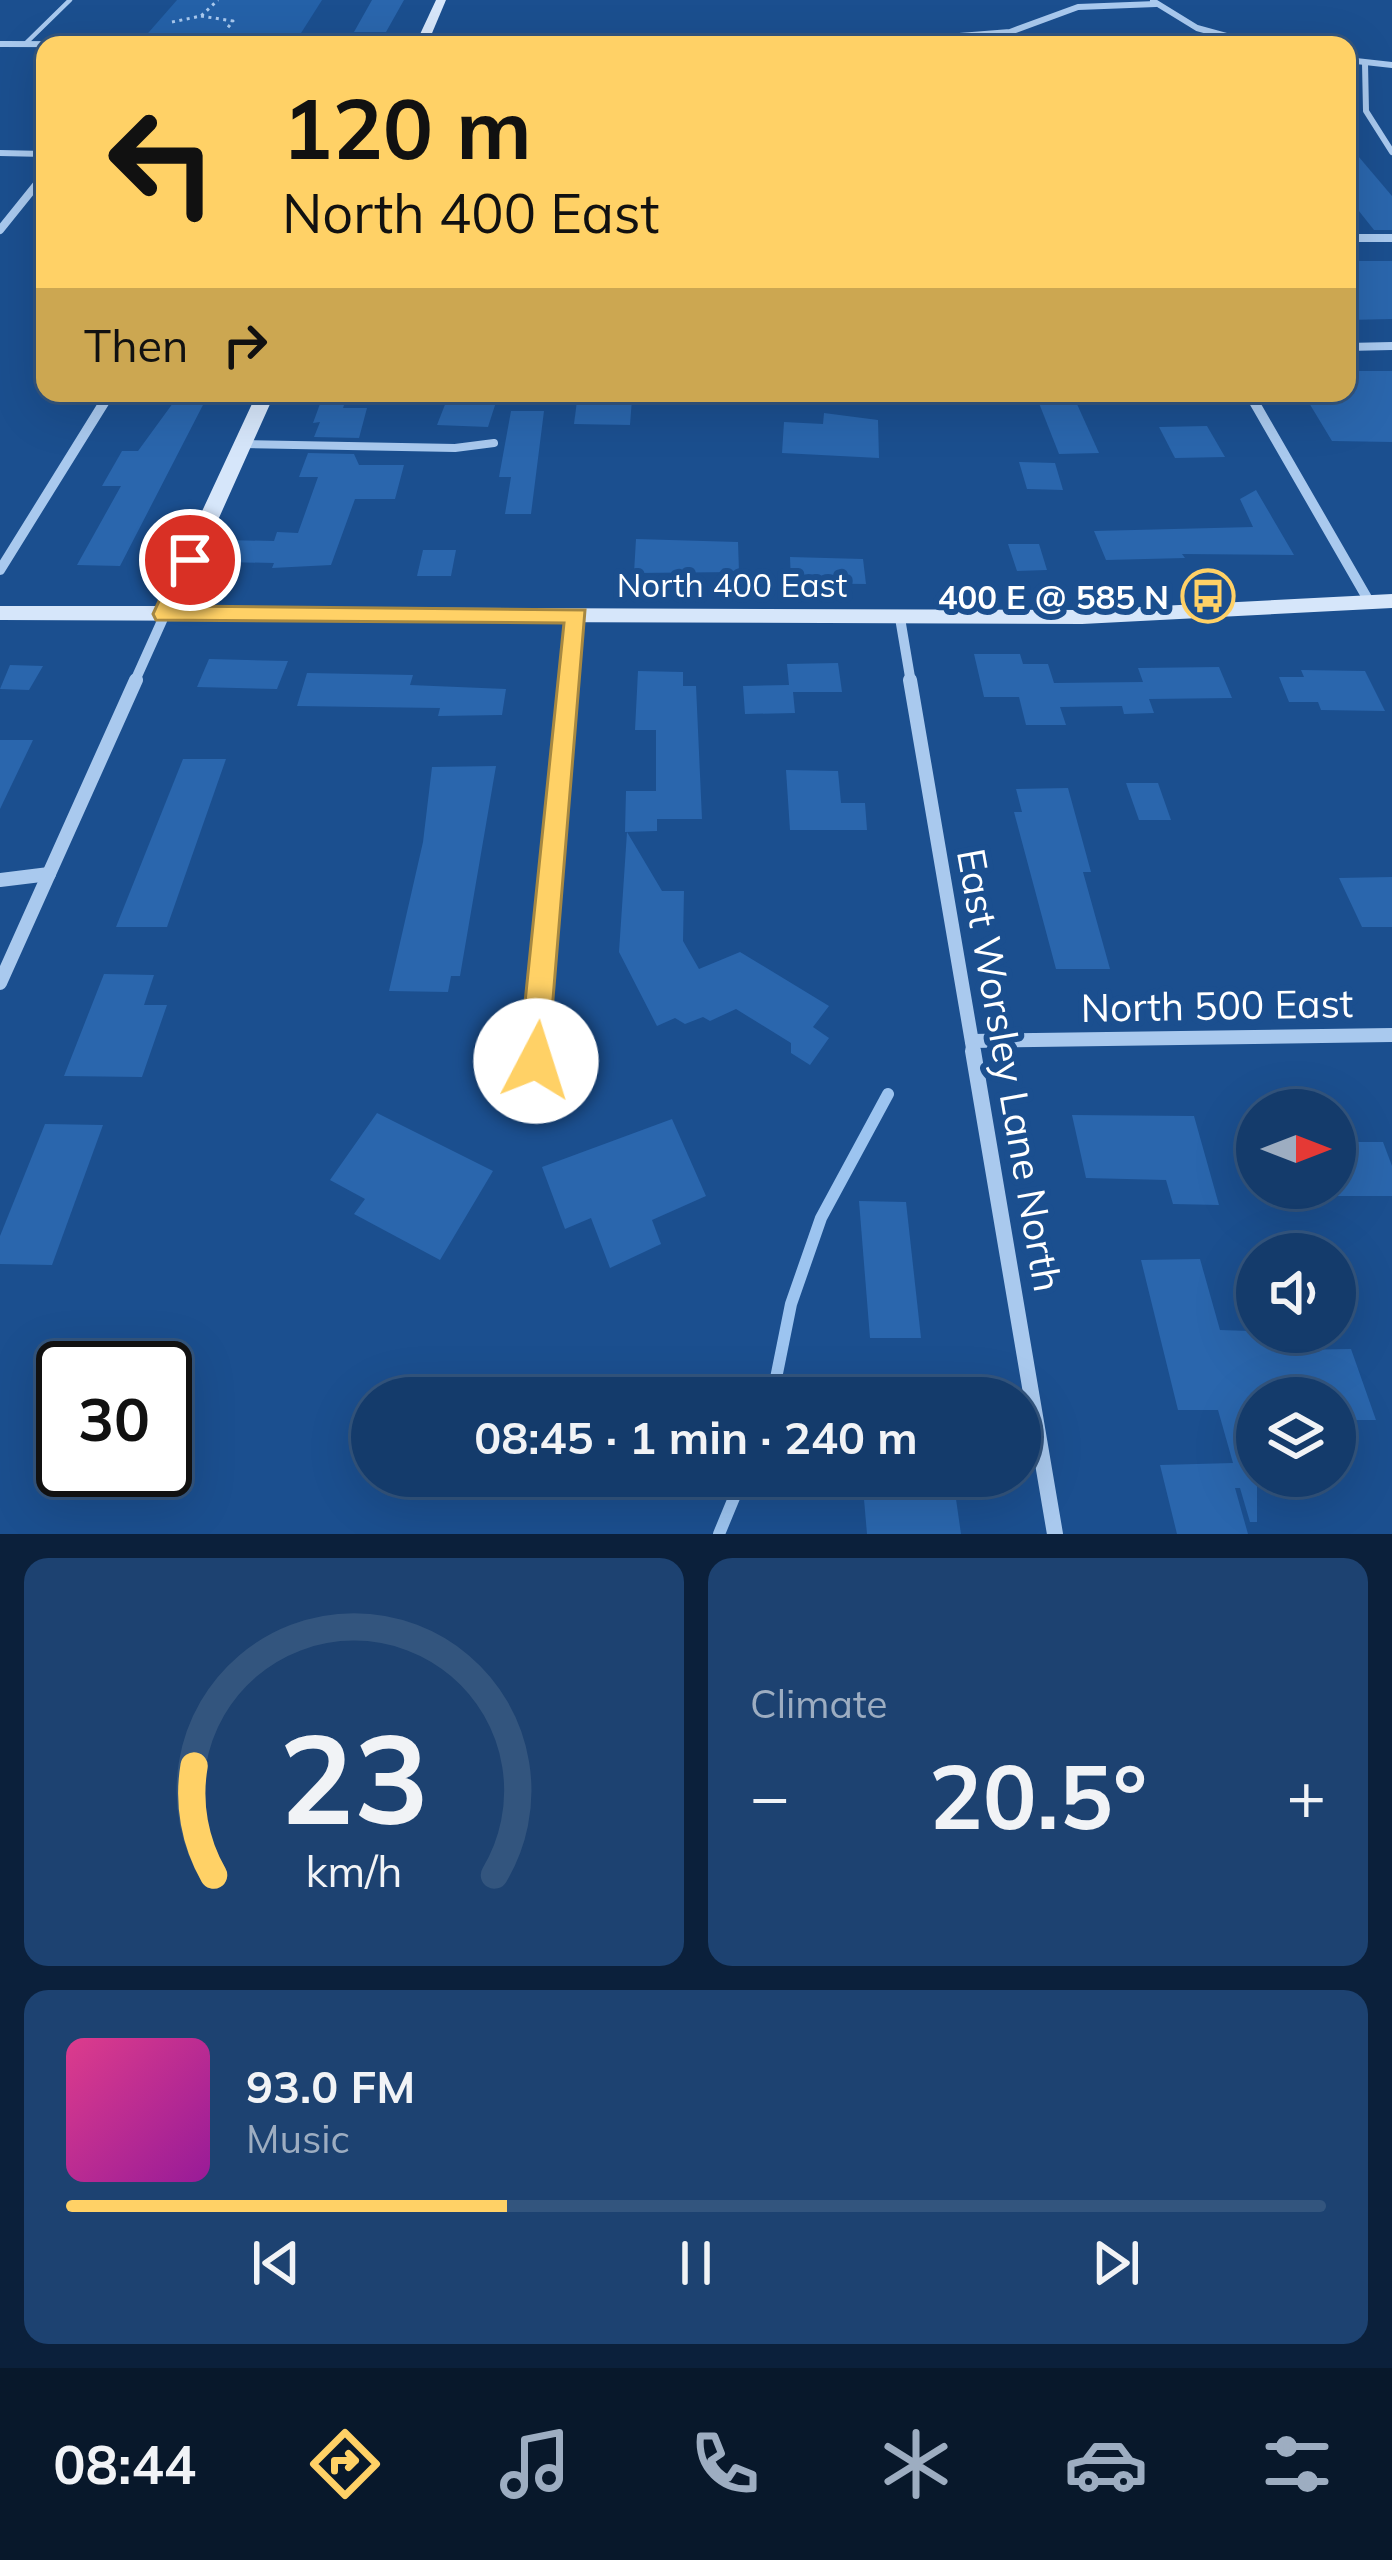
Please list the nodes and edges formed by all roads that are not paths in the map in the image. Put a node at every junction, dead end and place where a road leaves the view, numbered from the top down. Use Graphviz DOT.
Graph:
graph roads {
  1 [pos="70,0"];
  2 [pos="441,0"];
  3 [pos="1154,2"];
  4 [pos="425,36"];
  5 [pos="946,36"];
  6 [pos="1216,36"];
  7 [pos="0,44"];
  8 [pos="25,44"];
  9 [pos="36,44"];
  10 [pos="1356,61"];
  11 [pos="1365,62"];
  12 [pos="1392,65"];
  13 [pos="1369,126"];
  14 [pos="1392,128"];
  15 [pos="1392,152"];
  16 [pos="0,153"];
  17 [pos="36,154"];
  18 [pos="36,184"];
  19 [pos="0,230"];
  20 [pos="1356,238"];
  21 [pos="1392,238"];
  22 [pos="1392,346"];
  23 [pos="1356,347"];
  24 [pos="104,402"];
  25 [pos="262,402"];
  26 [pos="1255,402"];
  27 [pos="494,443"];
  28 [pos="243,444"];
  29 [pos="0,570"];
  30 [pos="1381,602"];
  31 [pos="0,613"];
  32 [pos="165,614"];
  33 [pos="577,615"];
  34 [pos="900,618"];
  35 [pos="49,874"];
  36 [pos="0,880"];
  37 [pos="0,983"];
  38 [pos="1392,1035"];
  39 [pos="972,1041"];
  40 [pos="536,1061"];
  41 [pos="1055,1534"];
  1 -- 8 [label="lane"];
  2 -- 4 [label="street"];
  3 -- 5 [label="street"];
  3 -- 6 [label="street"];
  7 -- 8 [label="street"];
  8 -- 9 [label="street"];
  10 -- 11 [label="street"];
  11 -- 12 [label="street"];
  11 -- 13 [label="street"];
  13 -- 14 [label="street"];
  13 -- 15 [label="street"];
  16 -- 17 [label="street"];
  18 -- 19 [label="street"];
  20 -- 21 [label="street"];
  22 -- 23 [label="street"];
  24 -- 29 [label="street"];
  25 -- 28 [label="street"];
  26 -- 30 [label="street"];
  27 -- 28 [label="lane"];
  28 -- 32 [label="street"];
  30 -- 34 [label="street, North 400 East"];
  31 -- 32 [label="street, North 400 East"];
  32 -- 33 [label="street, North 400 East"];
  32 -- 35 [label="street"];
  33 -- 34 [label="street, North 400 East"];
  33 -- 40 [label="street"];
  34 -- 39 [label="street, East Worsley Lane North"];
  35 -- 36 [label="street"];
  35 -- 37 [label="street"];
  38 -- 39 [label="street, North 500 East"];
  39 -- 41 [label="street, East Worsley Lane North"];
}
